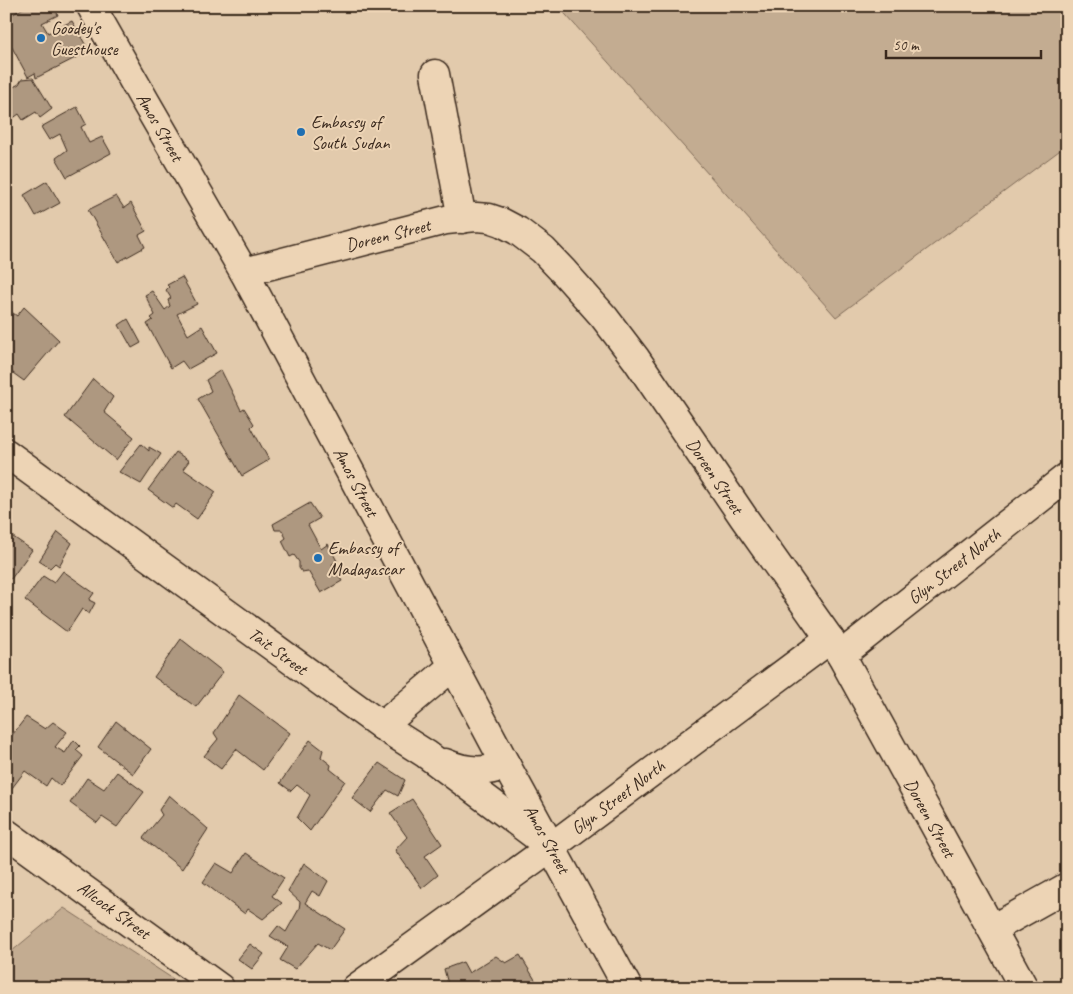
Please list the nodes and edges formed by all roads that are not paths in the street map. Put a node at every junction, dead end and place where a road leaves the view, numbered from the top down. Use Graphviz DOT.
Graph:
graph roads {
  1 [pos="91,6"];
  2 [pos="435,74"];
  3 [pos="462,219"];
  4 [pos="244,272"];
  5 [pos="6,453"];
  6 [pos="1067,477"];
  7 [pos="835,647"];
  8 [pos="453,666"];
  9 [pos="382,726"];
  10 [pos="426,754"];
  11 [pos="506,765"];
  12 [pos="6,833"];
  13 [pos="551,847"];
  14 [pos="1067,887"];
  15 [pos="992,929"];
  16 [pos="220,988"];
  17 [pos="356,988"];
  18 [pos="628,988"];
  19 [pos="1024,988"];
  1 -- 4 [label="street, Amos Street"];
  2 -- 3 [label="street"];
  3 -- 4 [label="street, Doreen Street"];
  3 -- 7 [label="street, Doreen Street"];
  4 -- 8 [label="street, Amos Street"];
  5 -- 9 [label="street, Tait Street"];
  6 -- 7 [label="street, Glyn Street North"];
  7 -- 13 [label="street, Glyn Street North"];
  7 -- 15 [label="street, Doreen Street"];
  8 -- 9 [label="street"];
  8 -- 11 [label="street, Amos Street"];
  9 -- 10 [label="street, Tait Street"];
  10 -- 11 [label="street"];
  10 -- 13 [label="street, Tait Street"];
  11 -- 13 [label="street, Amos Street"];
  12 -- 16 [label="street, Allcock Street"];
  13 -- 17 [label="street, Glyn Street North"];
  13 -- 18 [label="street, Amos Street"];
  14 -- 15 [label="street"];
  15 -- 19 [label="street, Doreen Street"];
}
